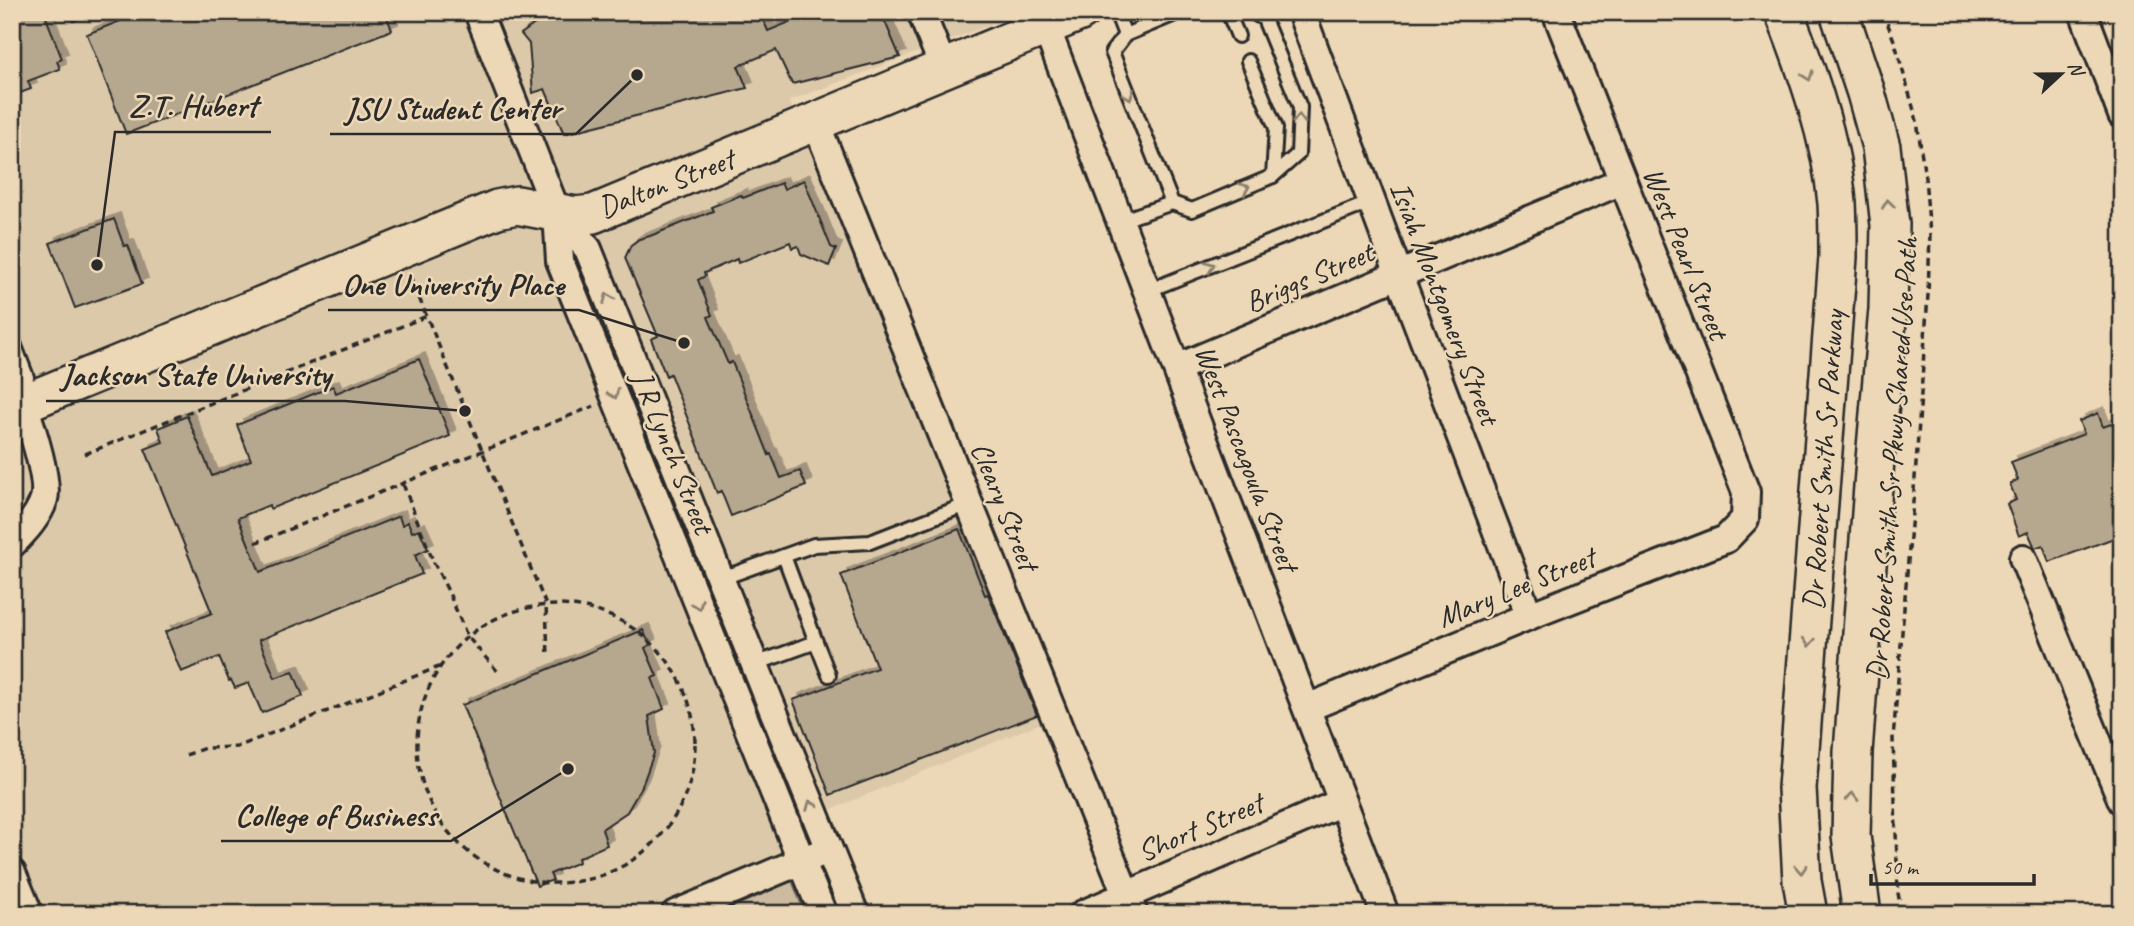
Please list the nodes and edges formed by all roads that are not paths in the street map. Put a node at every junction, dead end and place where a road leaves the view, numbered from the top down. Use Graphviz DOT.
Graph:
graph roads {
  1 [pos="478,12"];
  2 [pos="921,12"];
  3 [pos="1080,12"];
  4 [pos="1116,12"];
  5 [pos="1180,12"];
  6 [pos="1228,12"];
  7 [pos="1252,12"];
  8 [pos="1301,12"];
  9 [pos="1556,12"];
  10 [pos="1784,12"];
  11 [pos="1839,12"];
  12 [pos="2083,12"];
  13 [pos="1046,27"];
  14 [pos="1125,35"];
  15 [pos="1238,36"];
  16 [pos="1248,61"];
  17 [pos="944,69"];
  18 [pos="2122,115"];
  19 [pos="816,123"];
  20 [pos="1273,176"];
  21 [pos="1622,181"];
  22 [pos="1172,202"];
  23 [pos="1371,202"];
  24 [pos="557,214"];
  25 [pos="1120,221"];
  26 [pos="1399,275"];
  27 [pos="1147,291"];
  28 [pos="12,338"];
  29 [pos="1177,368"];
  30 [pos="17,399"];
  31 [pos="968,504"];
  32 [pos="1745,519"];
  33 [pos="12,544"];
  34 [pos="784,556"];
  35 [pos="2023,558"];
  36 [pos="720,579"];
  37 [pos="1529,616"];
  38 [pos="816,642"];
  39 [pos="755,664"];
  40 [pos="829,676"];
  41 [pos="1307,708"];
  42 [pos="2122,801"];
  43 [pos="1342,802"];
  44 [pos="829,849"];
  45 [pos="802,861"];
  46 [pos="12,873"];
  47 [pos="1130,904"];
  48 [pos="22,907"];
  49 [pos="675,914"];
  50 [pos="823,914"];
  51 [pos="855,914"];
  52 [pos="1083,914"];
  53 [pos="1385,914"];
  54 [pos="1808,914"];
  55 [pos="1862,914"];
  1 -- 24 [label="street"];
  2 -- 17 [label="street"];
  3 -- 13 [label="street, Dalton Street"];
  4 -- 14 [label="lane"];
  5 -- 14 [label="lane"];
  6 -- 15 [label="lane"];
  20 -- 7 [label="lane, one-way"];
  8 -- 23 [label="street, Isiah Montgomery Street"];
  9 -- 21 [label="street, West Pearl Street"];
  10 -- 54 [label="street, Dr Robert Smith Sr Parkway, one-way"];
  55 -- 11 [label="street, Dr Robert Smith Sr Parkway, one-way"];
  12 -- 18 [label="street"];
  13 -- 17 [label="street, Dalton Street"];
  13 -- 25 [label="street, West Pascagoula Street"];
  14 -- 22 [label="lane, one-way"];
  16 -- 20 [label="lane"];
  17 -- 19 [label="street, Dalton Street"];
  19 -- 24 [label="street, Dalton Street"];
  19 -- 31 [label="street, Cleary Street"];
  22 -- 20 [label="lane, one-way"];
  21 -- 26 [label="street, Briggs Street"];
  21 -- 32 [label="street, West Pearl Street"];
  22 -- 25 [label="lane"];
  23 -- 26 [label="street, Isiah Montgomery Street"];
  27 -- 23 [label="lane, one-way"];
  24 -- 30 [label="street, Dalton Street"];
  36 -- 24 [label="street, J R Lynch Street, one-way"];
  24 -- 45 [label="street, J R Lynch Street, one-way"];
  25 -- 27 [label="street, West Pascagoula Street"];
  26 -- 29 [label="street, Briggs Street"];
  26 -- 37 [label="street, Isiah Montgomery Street"];
  27 -- 29 [label="street, West Pascagoula Street"];
  28 -- 30 [label="lane"];
  29 -- 41 [label="street, West Pascagoula Street"];
  30 -- 33 [label="street"];
  31 -- 34 [label="lane"];
  31 -- 47 [label="street, Cleary Street"];
  32 -- 37 [label="street, Mary Lee Street"];
  34 -- 36 [label="lane"];
  34 -- 38 [label="lane"];
  35 -- 42 [label="street"];
  36 -- 39 [label="street, J R Lynch Street"];
  37 -- 41 [label="street, Mary Lee Street"];
  38 -- 39 [label="lane"];
  38 -- 40 [label="lane"];
  44 -- 39 [label="street, J R Lynch Street, one-way"];
  41 -- 43 [label="street, West Pascagoula Street"];
  43 -- 47 [label="street, Short Street"];
  43 -- 53 [label="street, West Pascagoula Street"];
  44 -- 45 [label="street"];
  44 -- 51 [label="street, J R Lynch Street"];
  45 -- 49 [label="street"];
  45 -- 50 [label="street, J R Lynch Street"];
  46 -- 48 [label="street"];
  47 -- 52 [label="street, Short Street"];
}
